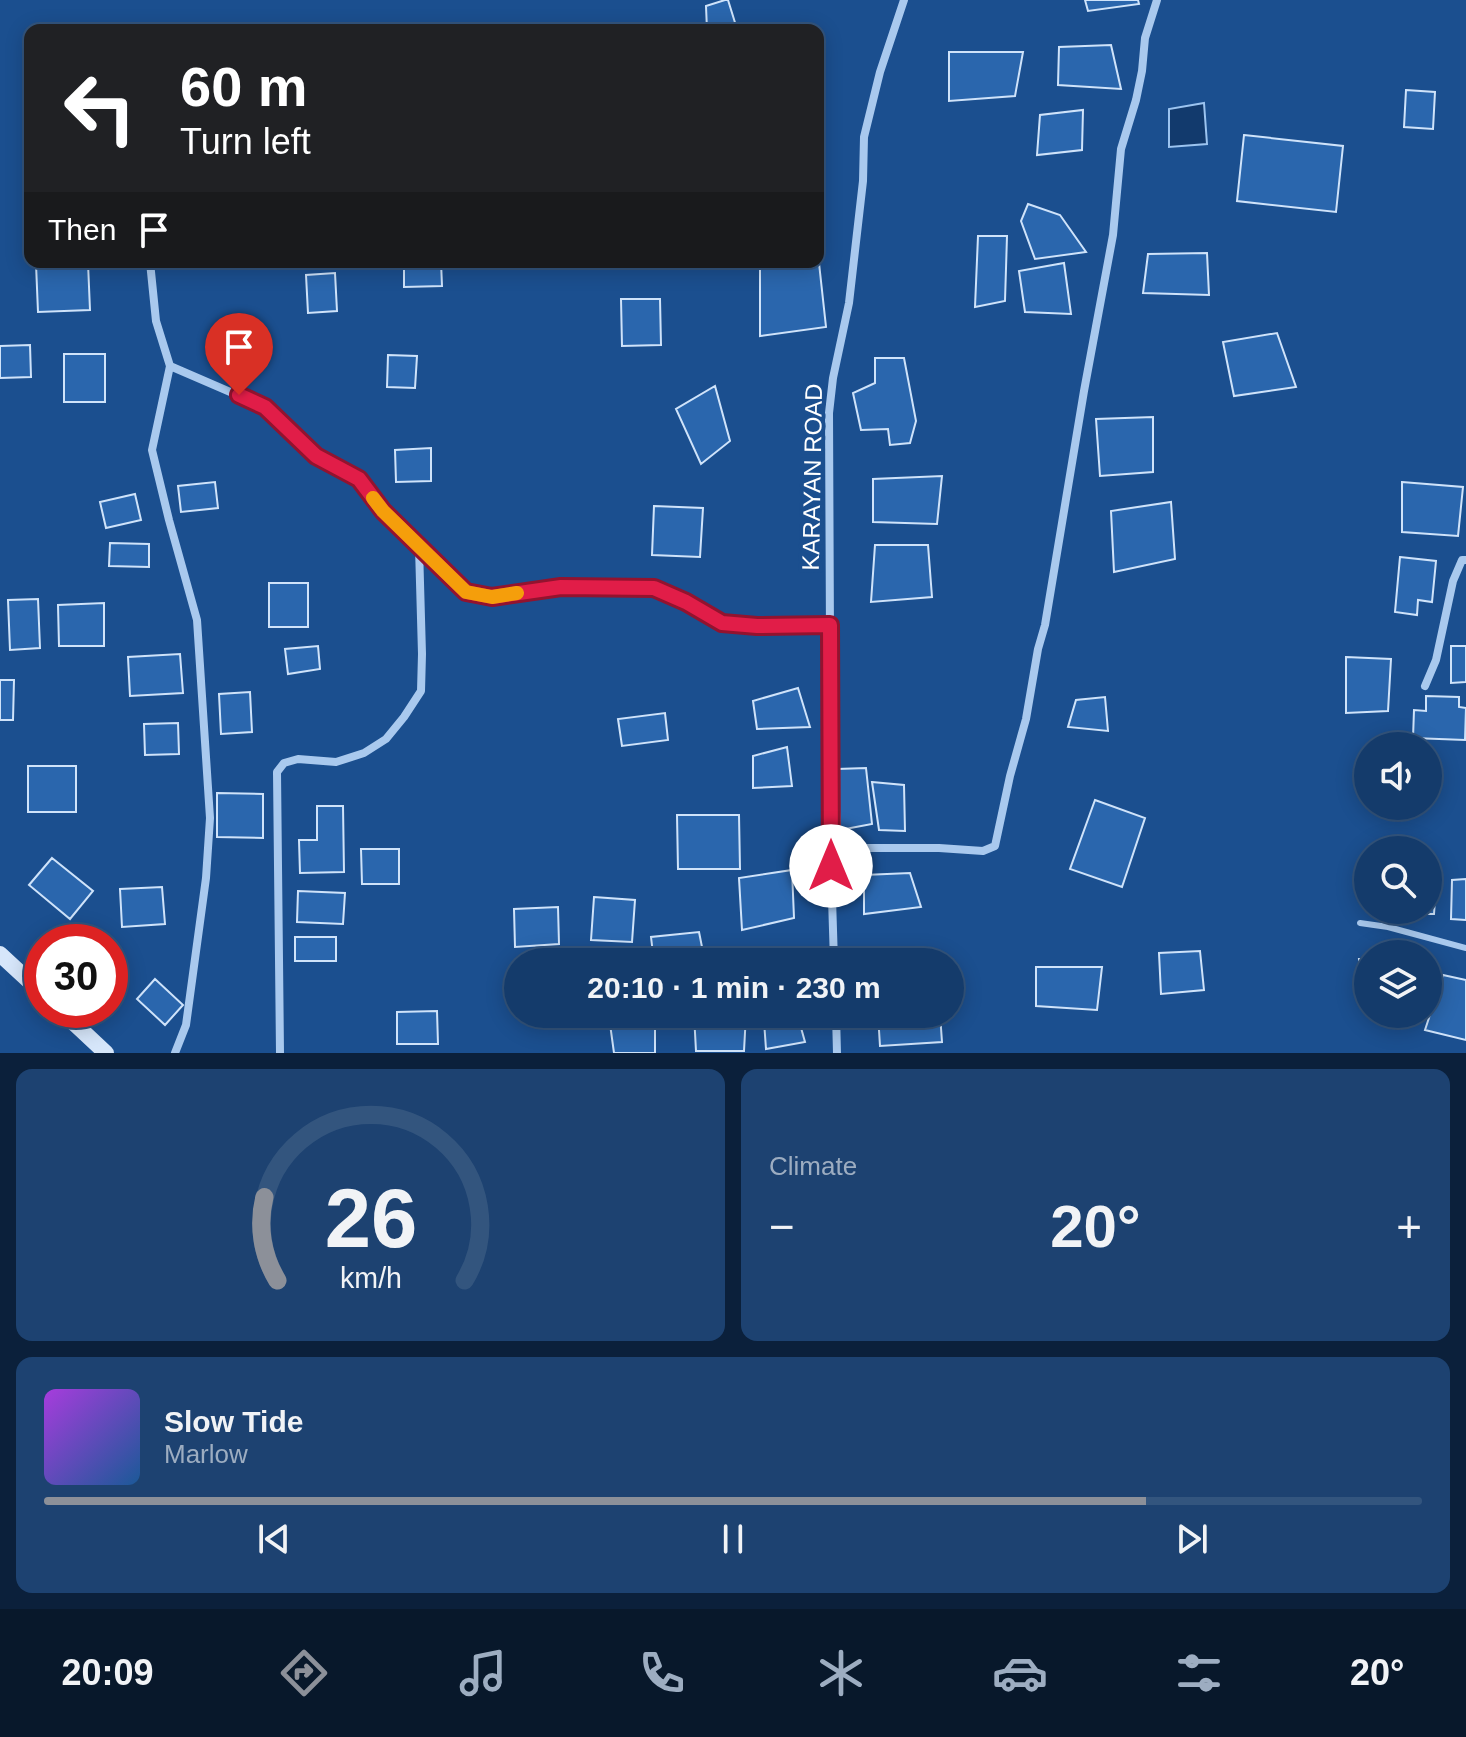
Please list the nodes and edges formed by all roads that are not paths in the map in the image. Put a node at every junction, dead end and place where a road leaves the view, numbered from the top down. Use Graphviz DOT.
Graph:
graph roads {
  1 [pos="904,0"];
  2 [pos="1157,0"];
  3 [pos="151,268"];
  4 [pos="170,366"];
  5 [pos="419,547"];
  6 [pos="1466,560"];
  7 [pos="830,625"];
  8 [pos="1425,686"];
  9 [pos="831,848"];
  10 [pos="1367,924"];
  11 [pos="834,948"];
  12 [pos="1466,948"];
  13 [pos="0,954"];
  14 [pos="24,976"];
  15 [pos="79,1028"];
  16 [pos="836,1028"];
  17 [pos="106,1053"];
  18 [pos="175,1053"];
  19 [pos="280,1053"];
  20 [pos="837,1053"];
  1 -- 7 [label="street, KARAYAN ROAD"];
  2 -- 9 [label="street"];
  3 -- 4 [label="street"];
  4 -- 5 [label="street"];
  4 -- 18 [label="street"];
  5 -- 7 [label="street"];
  5 -- 19 [label="street"];
  6 -- 8 [label="street"];
  7 -- 9 [label="street, KARAYAN ROAD"];
  9 -- 11 [label="street, KARAYAN ROAD"];
  10 -- 12 [label="lane"];
  13 -- 14 [label="main road"];
  15 -- 17 [label="main road"];
  16 -- 20 [label="street"];
}
